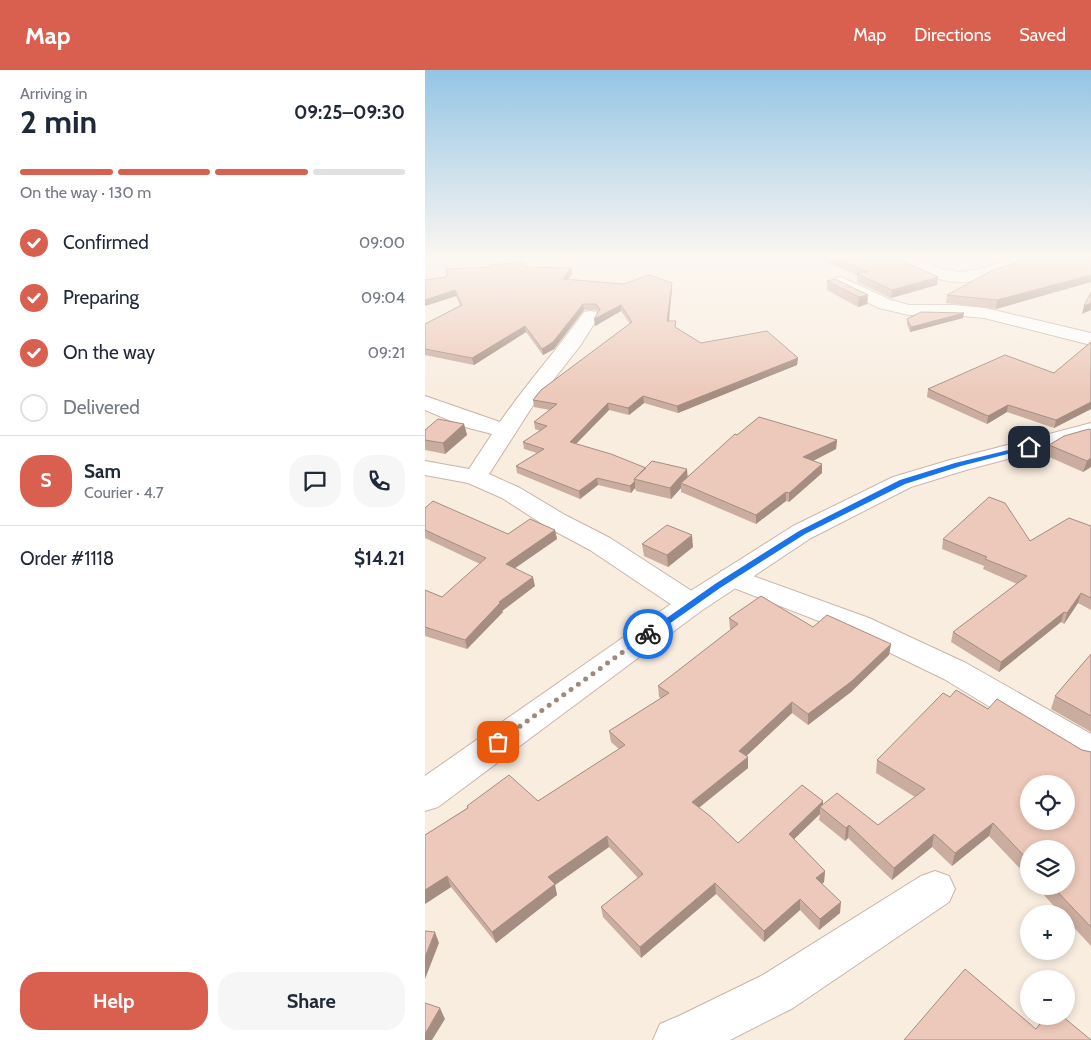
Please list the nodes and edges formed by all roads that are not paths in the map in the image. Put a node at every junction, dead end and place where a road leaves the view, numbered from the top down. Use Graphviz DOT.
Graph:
graph roads {
  1 [pos="882,302"];
  2 [pos="590,316"];
  3 [pos="1091,339"];
  4 [pos="425,402"];
  5 [pos="505,431"];
  6 [pos="1088,434"];
  7 [pos="425,468"];
  8 [pos="475,477"];
  9 [pos="731,577"];
  10 [pos="691,604"];
  11 [pos="1091,751"];
  12 [pos="425,796"];
  13 [pos="935,889"];
  14 [pos="676,1040"];
  1 -- 3 [label="street"];
  2 -- 5 [label="street"];
  4 -- 5 [label="street"];
  5 -- 8 [label="street"];
  6 -- 9 [label="street"];
  7 -- 8 [label="street"];
  8 -- 10 [label="street"];
  9 -- 10 [label="street"];
  9 -- 11 [label="street"];
  10 -- 12 [label="street"];
  13 -- 14 [label="street"];
}
